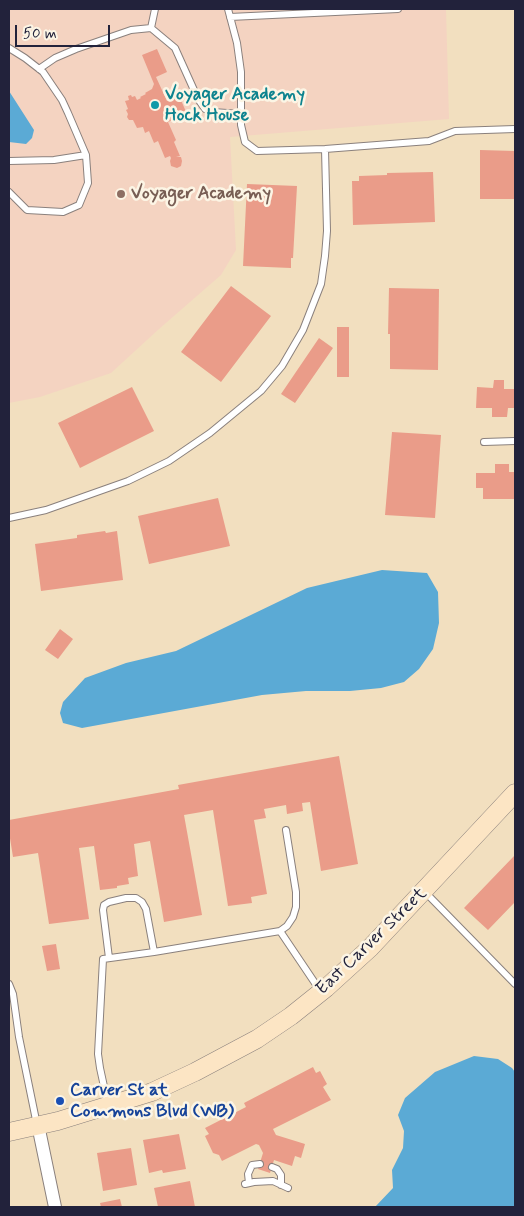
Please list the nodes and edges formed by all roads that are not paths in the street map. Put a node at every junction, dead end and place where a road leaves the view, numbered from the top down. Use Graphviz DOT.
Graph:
graph roads {
  1 [pos="154,9"];
  2 [pos="228,9"];
  3 [pos="398,9"];
  4 [pos="230,17"];
  5 [pos="151,28"];
  6 [pos="9,48"];
  7 [pos="39,69"];
  8 [pos="241,114"];
  9 [pos="515,129"];
  10 [pos="325,148"];
  11 [pos="86,155"];
  12 [pos="9,161"];
  13 [pos="9,192"];
  14 [pos="515,441"];
  15 [pos="484,442"];
  16 [pos="9,518"];
  17 [pos="515,793"];
  18 [pos="286,830"];
  19 [pos="424,891"];
  20 [pos="280,931"];
  21 [pos="154,952"];
  22 [pos="109,958"];
  23 [pos="9,984"];
  24 [pos="515,984"];
  25 [pos="321,992"];
  26 [pos="108,1106"];
  27 [pos="38,1125"];
  28 [pos="9,1132"];
  29 [pos="260,1164"];
  30 [pos="272,1167"];
  31 [pos="281,1185"];
  32 [pos="288,1188"];
  33 [pos="54,1207"];
  1 -- 5 [label="lane"];
  2 -- 4 [label="lane"];
  3 -- 4 [label="lane"];
  4 -- 8 [label="lane"];
  5 -- 7 [label="lane"];
  5 -- 8 [label="lane"];
  6 -- 7 [label="lane"];
  7 -- 11 [label="lane"];
  8 -- 10 [label="lane"];
  9 -- 10 [label="lane"];
  10 -- 16 [label="lane"];
  11 -- 12 [label="lane"];
  11 -- 13 [label="lane"];
  14 -- 15 [label="lane"];
  17 -- 19 [label="street, East Carver Street"];
  18 -- 20 [label="lane"];
  19 -- 24 [label="lane"];
  19 -- 25 [label="street, East Carver Street"];
  20 -- 21 [label="lane"];
  20 -- 25 [label="lane"];
  21 -- 22 [label="lane"];
  21 -- 22 [label="lane"];
  22 -- 26 [label="lane"];
  23 -- 27 [label="lane"];
  25 -- 26 [label="street, East Carver Street"];
  26 -- 27 [label="street, East Carver Street"];
  27 -- 28 [label="street, East Carver Street"];
  27 -- 33 [label="street"];
  29 -- 31 [label="lane"];
  30 -- 31 [label="lane"];
  31 -- 32 [label="lane"];
}
